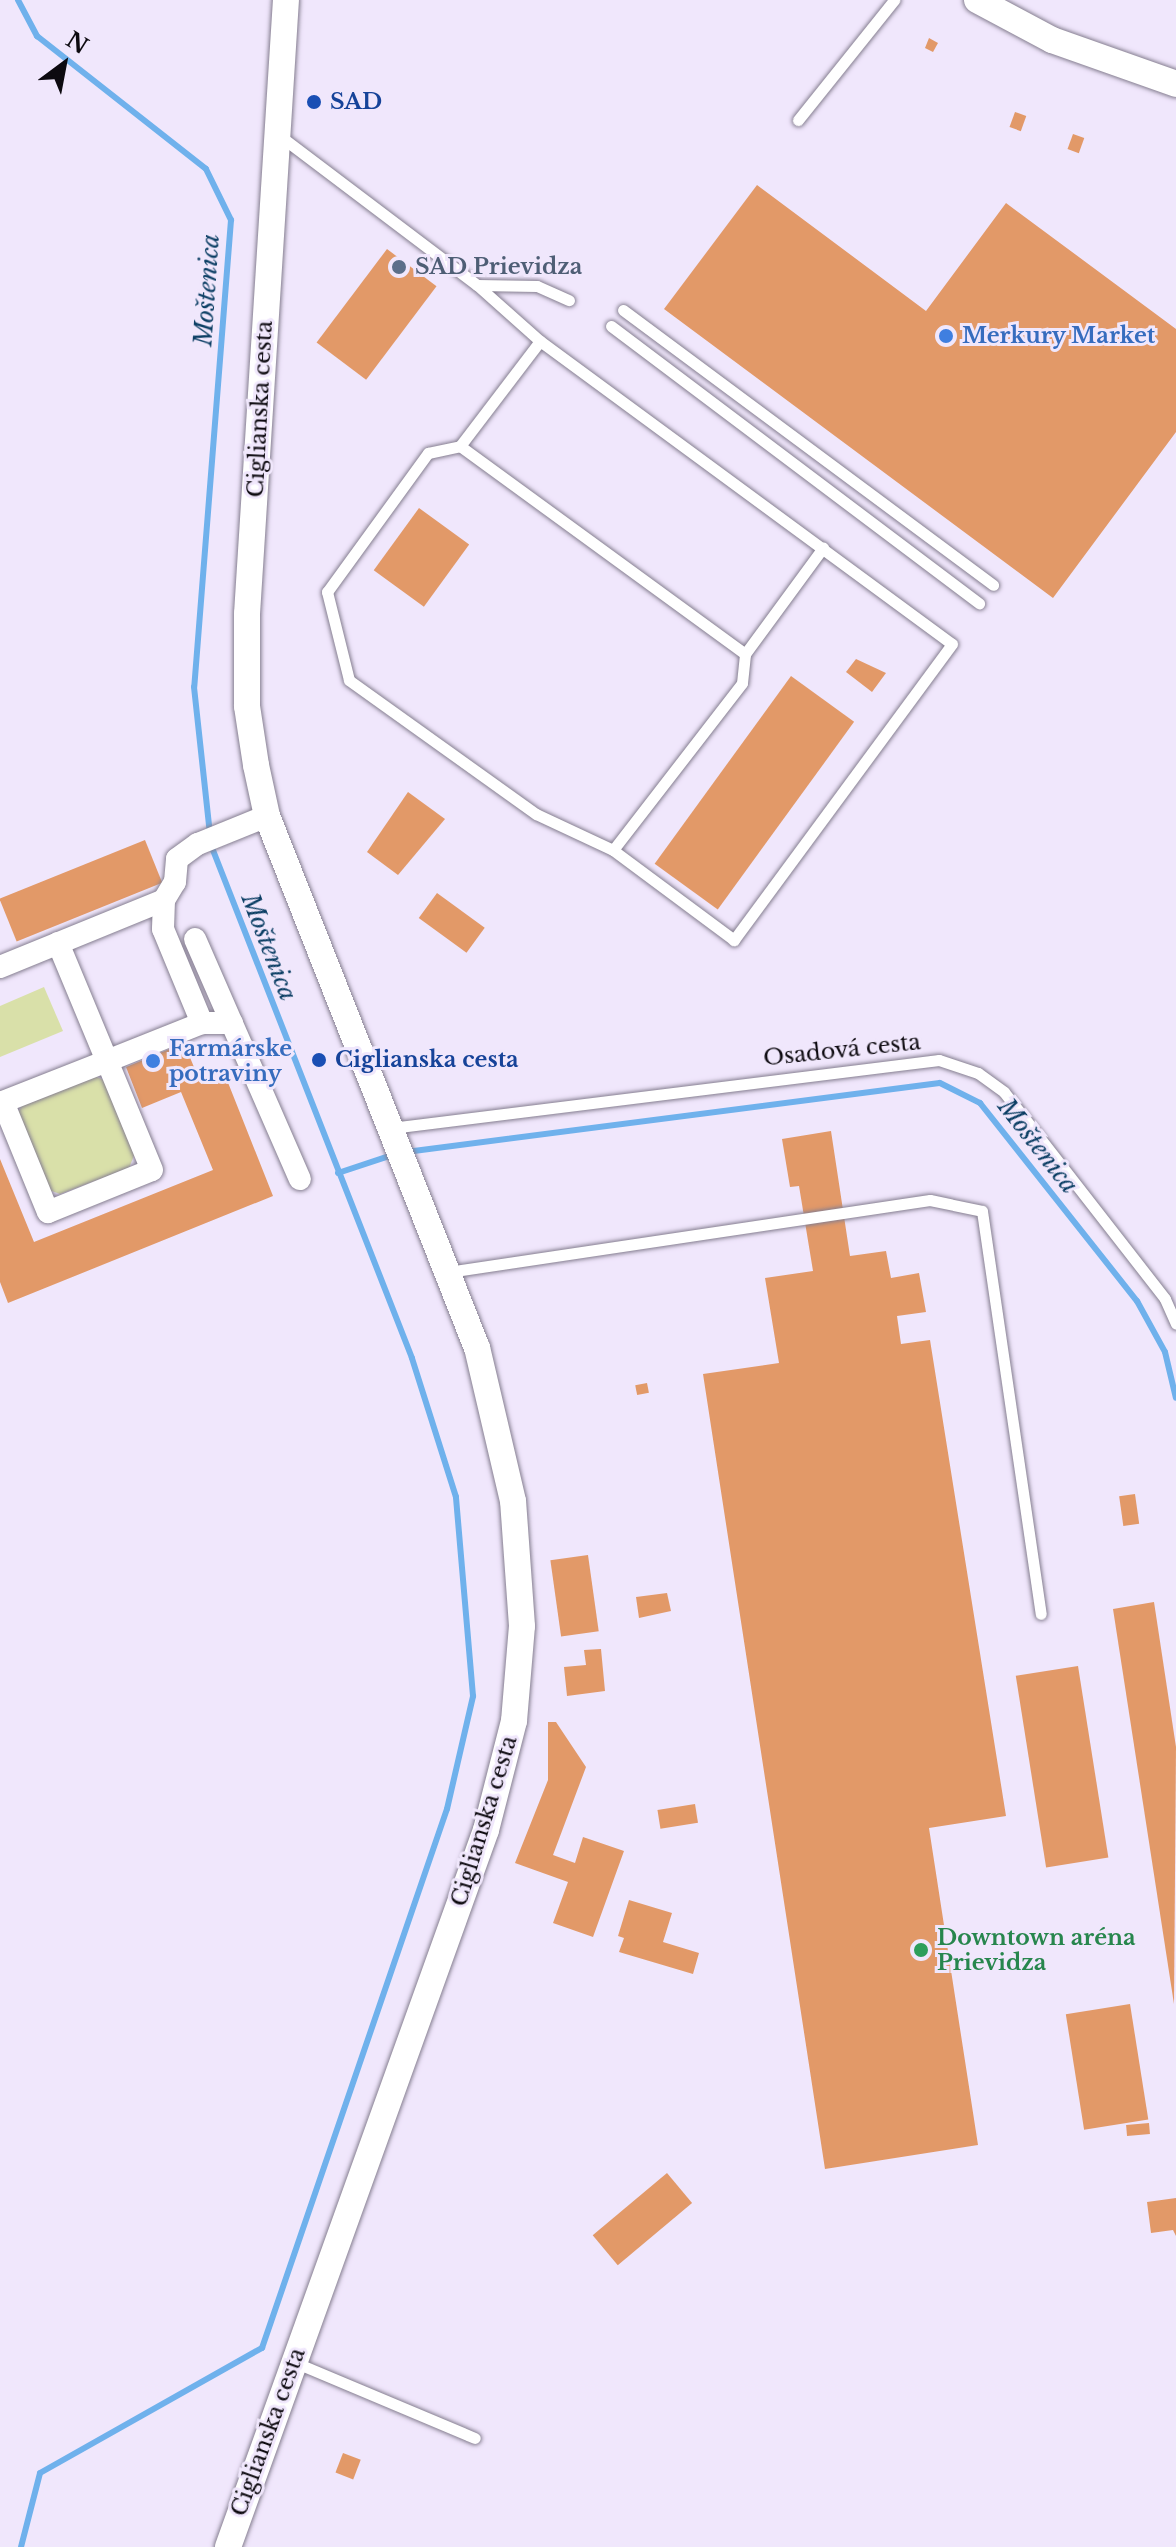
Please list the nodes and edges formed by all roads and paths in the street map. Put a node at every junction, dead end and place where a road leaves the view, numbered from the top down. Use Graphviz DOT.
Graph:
graph roads {
  1 [pos="286,0"];
  2 [pos="894,0"];
  3 [pos="977,0"];
  4 [pos="1176,84"];
  5 [pos="798,120"];
  6 [pos="276,134"];
  7 [pos="477,285"];
  8 [pos="569,300"];
  9 [pos="623,310"];
  10 [pos="611,326"];
  11 [pos="540,341"];
  12 [pos="460,446"];
  13 [pos="823,548"];
  14 [pos="993,585"];
  15 [pos="979,603"];
  16 [pos="745,654"];
  17 [pos="267,816"];
  18 [pos="613,850"];
  19 [pos="164,900"];
  20 [pos="195,939"];
  21 [pos="58,943"];
  22 [pos="0,967"];
  23 [pos="202,1023"];
  24 [pos="232,1023"];
  25 [pos="107,1061"];
  26 [pos="398,1146"];
  27 [pos="300,1179"];
  28 [pos="448,1272"];
  29 [pos="1176,1324"];
  30 [pos="1041,1614"];
  31 [pos="293,2362"];
  32 [pos="475,2438"];
  33 [pos="228,2547"];
  1 -- 6 [label="street, Ciglianska cesta"];
  2 -- 5 [label="lane"];
  3 -- 4 [label="street"];
  6 -- 7 [label="lane"];
  6 -- 17 [label="street, Ciglianska cesta"];
  7 -- 8 [label="lane"];
  7 -- 11 [label="lane"];
  9 -- 14 [label="lane"];
  10 -- 15 [label="lane"];
  11 -- 12 [label="lane"];
  11 -- 13 [label="lane"];
  12 -- 16 [label="lane"];
  12 -- 18 [label="lane"];
  13 -- 16 [label="lane"];
  13 -- 18 [label="lane"];
  16 -- 18 [label="lane"];
  17 -- 19 [label="street"];
  17 -- 26 [label="street, Ciglianska cesta"];
  19 -- 21 [label="street"];
  19 -- 23 [label="street"];
  20 -- 24 [label="street"];
  21 -- 22 [label="street"];
  21 -- 25 [label="street"];
  23 -- 24 [label="street"];
  23 -- 25 [label="street"];
  24 -- 27 [label="street"];
  25 -- 25 [label="street"];
  26 -- 28 [label="street, Ciglianska cesta"];
  26 -- 29 [label="lane, Osadová cesta"];
  28 -- 30 [label="lane"];
  28 -- 31 [label="street, Ciglianska cesta"];
  31 -- 32 [label="lane"];
  31 -- 33 [label="street, Ciglianska cesta"];
}
